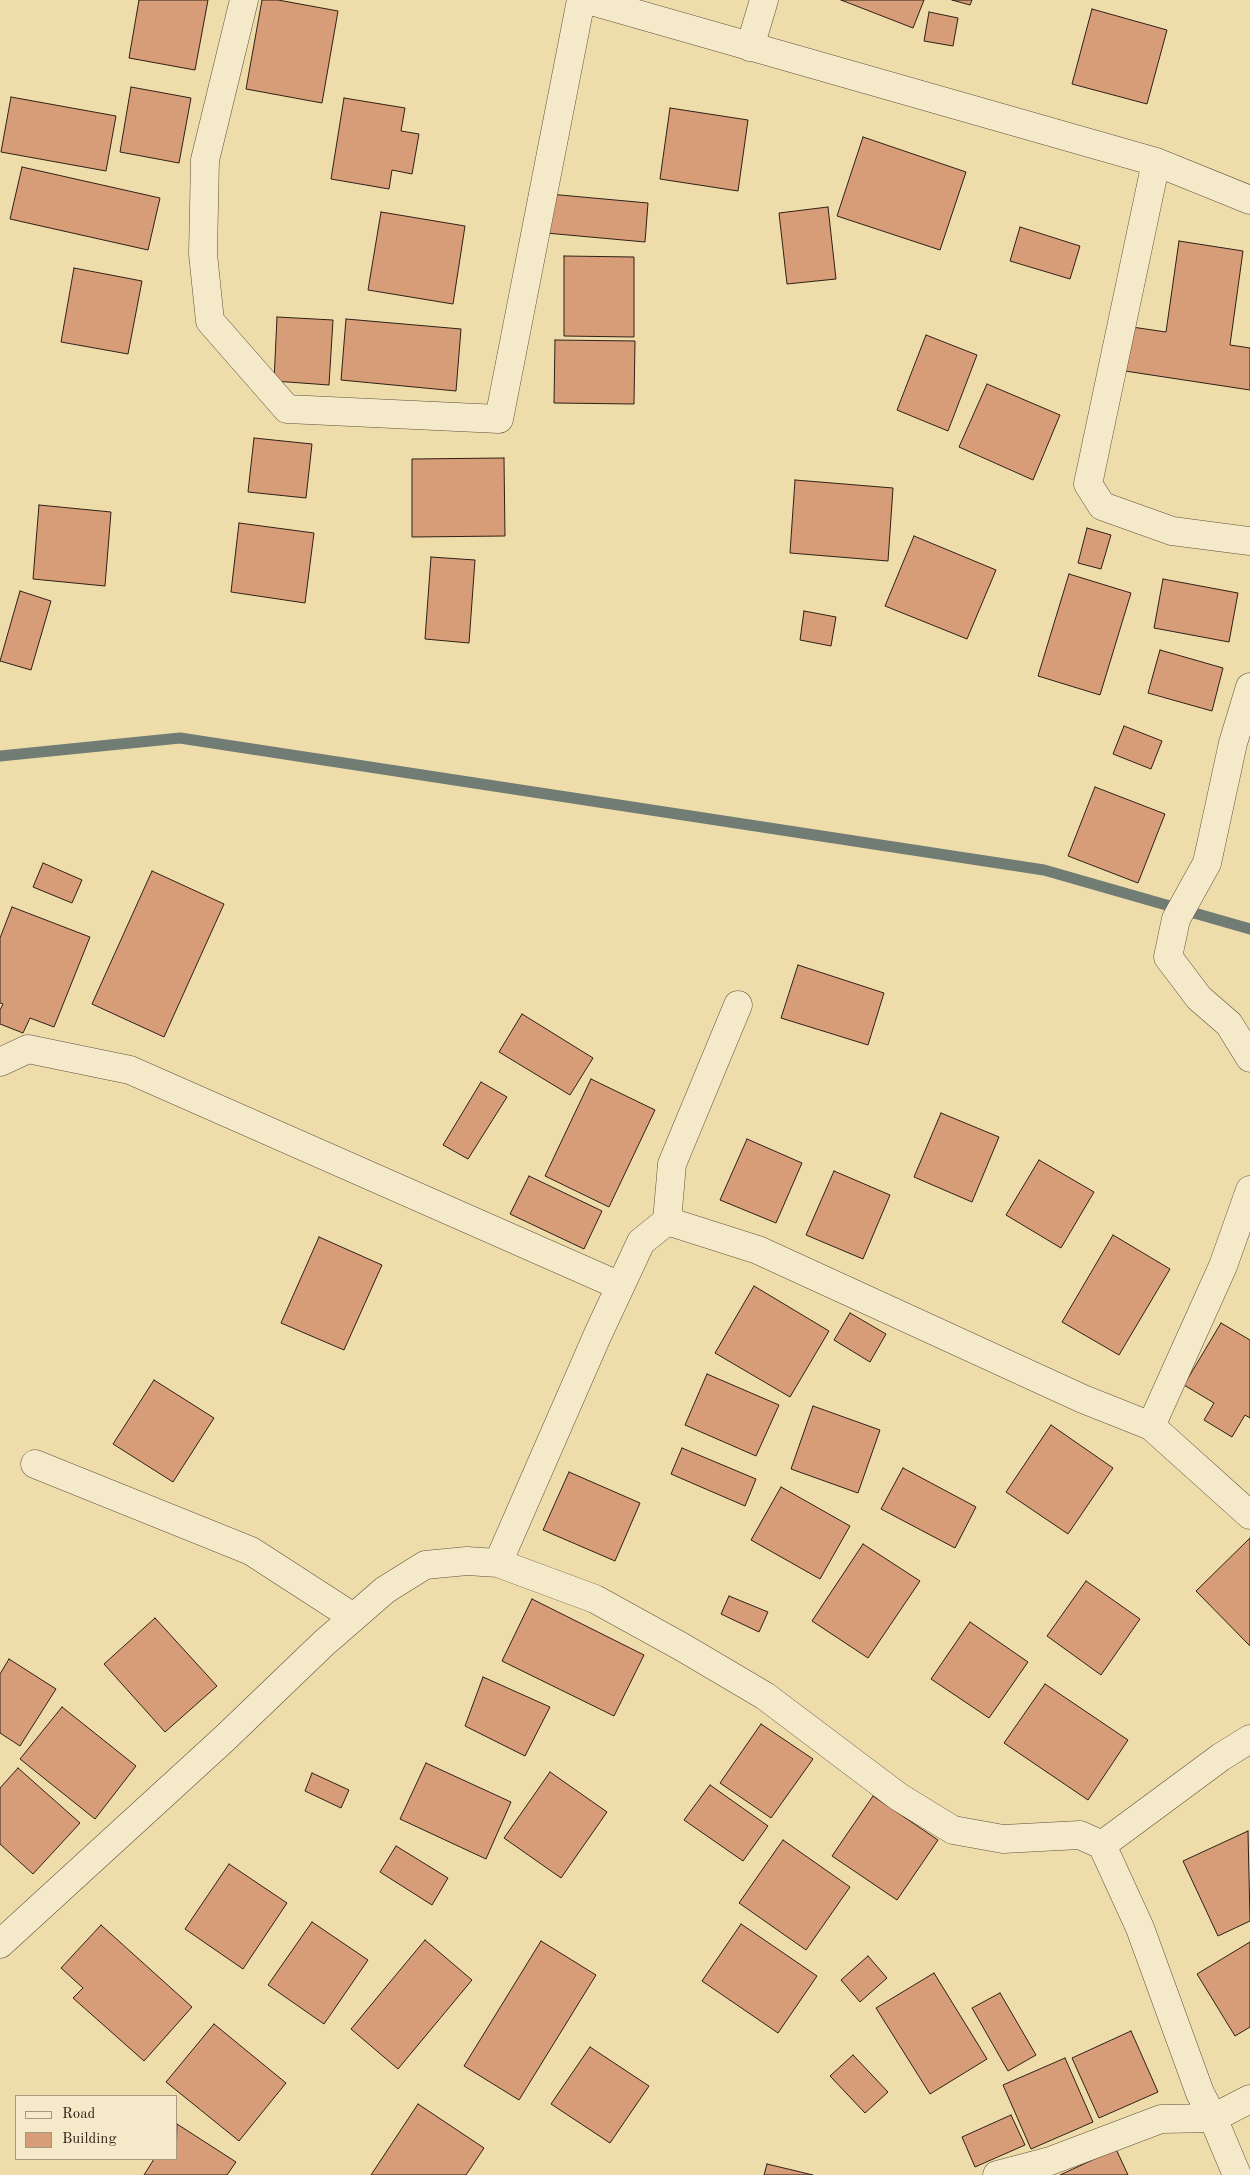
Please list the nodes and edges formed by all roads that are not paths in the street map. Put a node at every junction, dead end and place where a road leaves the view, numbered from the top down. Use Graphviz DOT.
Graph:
graph roads {
  1 [pos="244,0"];
  2 [pos="581,0"];
  3 [pos="588,0"];
  4 [pos="764,0"];
  5 [pos="750,47"];
  6 [pos="1156,162"];
  7 [pos="1250,200"];
  8 [pos="1250,540"];
  9 [pos="1250,687"];
  10 [pos="738,1005"];
  11 [pos="1250,1058"];
  12 [pos="0,1062"];
  13 [pos="1250,1190"];
  14 [pos="667,1221"];
  15 [pos="620,1286"];
  16 [pos="1151,1426"];
  17 [pos="35,1464"];
  18 [pos="1250,1515"];
  19 [pos="498,1563"];
  20 [pos="353,1617"];
  21 [pos="1250,1739"];
  22 [pos="1102,1845"];
  23 [pos="0,1944"];
  24 [pos="1250,2099"];
  25 [pos="1213,2118"];
  26 [pos="997,2175"];
  27 [pos="1237,2175"];
  1 -- 2 [label="street"];
  3 -- 5 [label="street"];
  4 -- 5 [label="street"];
  5 -- 6 [label="street"];
  6 -- 7 [label="street"];
  6 -- 8 [label="street"];
  9 -- 11 [label="street"];
  10 -- 14 [label="street"];
  12 -- 15 [label="street"];
  13 -- 16 [label="street"];
  14 -- 15 [label="street"];
  14 -- 16 [label="street"];
  15 -- 19 [label="street"];
  16 -- 18 [label="street"];
  17 -- 20 [label="street"];
  19 -- 20 [label="street"];
  19 -- 22 [label="street"];
  20 -- 23 [label="street"];
  21 -- 22 [label="street"];
  22 -- 25 [label="street"];
  24 -- 25 [label="street"];
  25 -- 26 [label="street"];
  25 -- 27 [label="street"];
}
